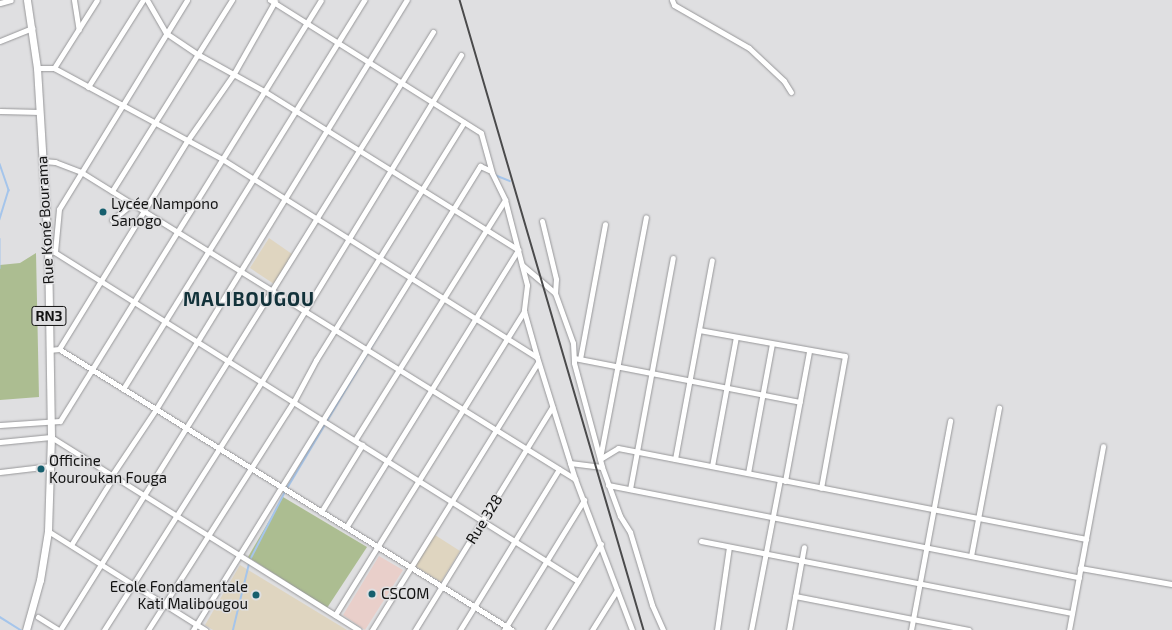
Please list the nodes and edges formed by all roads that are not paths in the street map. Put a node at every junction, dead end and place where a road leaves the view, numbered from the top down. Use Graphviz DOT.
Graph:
graph roads {
  1 [pos="11,0"];
  2 [pos="27,0"];
  3 [pos="74,0"];
  4 [pos="97,0"];
  5 [pos="143,0"];
  6 [pos="147,0"];
  7 [pos="187,0"];
  8 [pos="232,0"];
  9 [pos="321,0"];
  10 [pos="364,0"];
  11 [pos="407,0"];
  12 [pos="672,0"];
  13 [pos="273,1"];
  14 [pos="0,3"];
  15 [pos="306,23"];
  16 [pos="32,28"];
  17 [pos="79,30"];
  18 [pos="434,32"];
  19 [pos="166,33"];
  20 [pos="0,41"];
  21 [pos="337,42"];
  22 [pos="199,55"];
  23 [pos="461,56"];
  24 [pos="368,62"];
  25 [pos="37,68"];
  26 [pos="54,68"];
  27 [pos="233,75"];
  28 [pos="402,83"];
  29 [pos="88,87"];
  30 [pos="264,91"];
  31 [pos="791,92"];
  32 [pos="432,102"];
  33 [pos="122,106"];
  34 [pos="295,110"];
  35 [pos="0,111"];
  36 [pos="40,112"];
  37 [pos="464,122"];
  38 [pos="154,123"];
  39 [pos="326,130"];
  40 [pos="187,141"];
  41 [pos="360,151"];
  42 [pos="222,159"];
  43 [pos="43,161"];
  44 [pos="390,170"];
  45 [pos="491,171"];
  46 [pos="81,172"];
  47 [pos="253,179"];
  48 [pos="421,190"];
  49 [pos="112,192"];
  50 [pos="284,198"];
  51 [pos="505,200"];
  52 [pos="132,204"];
  53 [pos="454,210"];
  54 [pos="144,211"];
  55 [pos="646,217"];
  56 [pos="317,219"];
  57 [pos="112,220"];
  58 [pos="542,221"];
  59 [pos="606,224"];
  60 [pos="485,230"];
  61 [pos="177,232"];
  62 [pos="347,238"];
  63 [pos="48,248"];
  64 [pos="518,250"];
  65 [pos="208,251"];
  66 [pos="55,252"];
  67 [pos="379,258"];
  68 [pos="673,258"];
  69 [pos="712,260"];
  70 [pos="522,265"];
  71 [pos="239,270"];
  72 [pos="411,278"];
  73 [pos="101,281"];
  74 [pos="272,291"];
  75 [pos="555,293"];
  76 [pos="443,298"];
  77 [pos="134,301"];
  78 [pos="524,310"];
  79 [pos="305,311"];
  80 [pos="475,319"];
  81 [pos="165,321"];
  82 [pos="335,330"];
  83 [pos="699,330"];
  84 [pos="736,337"];
  85 [pos="507,339"];
  86 [pos="196,340"];
  87 [pos="772,344"];
  88 [pos="59,349"];
  89 [pos="49,350"];
  90 [pos="367,350"];
  91 [pos="810,352"];
  92 [pos="574,358"];
  93 [pos="580,359"];
  94 [pos="538,360"];
  95 [pos="229,361"];
  96 [pos="618,367"];
  97 [pos="92,369"];
  98 [pos="399,370"];
  99 [pos="652,373"];
  100 [pos="262,381"];
  101 [pos="689,381"];
  102 [pos="726,388"];
  103 [pos="123,389"];
  104 [pos="431,390"];
  105 [pos="763,395"];
  106 [pos="294,400"];
  107 [pos="800,402"];
  108 [pos="552,407"];
  109 [pos="999,408"];
  110 [pos="156,409"];
  111 [pos="463,410"];
  112 [pos="51,420"];
  113 [pos="323,420"];
  114 [pos="950,421"];
  115 [pos="0,425"];
  116 [pos="187,429"];
  117 [pos="496,430"];
  118 [pos="51,437"];
  119 [pos="355,440"];
  120 [pos="0,442"];
  121 [pos="362,445"];
  122 [pos="1103,446"];
  123 [pos="217,447"];
  124 [pos="527,449"];
  125 [pos="637,452"];
  126 [pos="675,459"];
  127 [pos="600,460"];
  128 [pos="387,461"];
  129 [pos="570,463"];
  130 [pos="51,466"];
  131 [pos="712,466"];
  132 [pos="249,467"];
  133 [pos="602,467"];
  134 [pos="559,469"];
  135 [pos="0,472"];
  136 [pos="748,473"];
  137 [pos="113,475"];
  138 [pos="575,479"];
  139 [pos="782,480"];
  140 [pos="419,481"];
  141 [pos="608,485"];
  142 [pos="282,487"];
  143 [pos="821,488"];
  144 [pos="630,489"];
  145 [pos="146,496"];
  146 [pos="584,500"];
  147 [pos="452,501"];
  148 [pos="934,510"];
  149 [pos="321,512"];
  150 [pos="176,515"];
  151 [pos="772,517"];
  152 [pos="978,518"];
  153 [pos="482,521"];
  154 [pos="346,527"];
  155 [pos="48,531"];
  156 [pos="207,535"];
  157 [pos="1086,539"];
  158 [pos="515,541"];
  159 [pos="701,541"];
  160 [pos="601,544"];
  161 [pos="71,545"];
  162 [pos="378,547"];
  163 [pos="729,547"];
  164 [pos="804,547"];
  165 [pos="926,547"];
  166 [pos="766,554"];
  167 [pos="240,555"];
  168 [pos="971,556"];
  169 [pos="547,561"];
  170 [pos="802,561"];
  171 [pos="102,565"];
  172 [pos="411,567"];
  173 [pos="1080,568"];
  174 [pos="1079,577"];
  175 [pos="578,581"];
  176 [pos="132,584"];
  177 [pos="920,584"];
  178 [pos="1172,584"];
  179 [pos="442,587"];
  180 [pos="617,590"];
  181 [pos="795,596"];
  182 [pos="164,604"];
  183 [pos="474,607"];
  184 [pos="1072,614"];
  185 [pos="335,615"];
  186 [pos="38,617"];
  187 [pos="913,619"];
  188 [pos="196,624"];
  189 [pos="505,628"];
  190 [pos="26,630"];
  191 [pos="60,630"];
  192 [pos="104,630"];
  193 [pos="148,630"];
  194 [pos="193,630"];
  195 [pos="205,630"];
  196 [pos="359,630"];
  197 [pos="372,630"];
  198 [pos="415,630"];
  199 [pos="460,630"];
  200 [pos="512,630"];
  201 [pos="548,630"];
  202 [pos="592,630"];
  203 [pos="632,630"];
  204 [pos="663,630"];
  205 [pos="719,630"];
  206 [pos="751,630"];
  207 [pos="789,630"];
  208 [pos="911,630"];
  209 [pos="969,630"];
  210 [pos="1069,630"];
  1 -- 14 [label="street"];
  2 -- 16 [label="highway, Rue Koné Bourama / RN3"];
  3 -- 17 [label="street"];
  4 -- 17 [label="street"];
  5 -- 29 [label="street"];
  6 -- 19 [label="street"];
  7 -- 19 [label="street"];
  8 -- 22 [label="street"];
  9 -- 15 [label="street"];
  10 -- 21 [label="street"];
  11 -- 24 [label="street"];
  12 -- 31 [label="street"];
  13 -- 15 [label="street"];
  13 -- 27 [label="street"];
  15 -- 21 [label="street"];
  15 -- 30 [label="street"];
  16 -- 20 [label="street"];
  16 -- 25 [label="highway, Rue Koné Bourama / RN3"];
  17 -- 26 [label="street"];
  18 -- 28 [label="street"];
  19 -- 22 [label="street"];
  19 -- 33 [label="street"];
  21 -- 24 [label="street"];
  21 -- 34 [label="street"];
  22 -- 27 [label="street"];
  22 -- 38 [label="street"];
  23 -- 32 [label="street"];
  24 -- 28 [label="street"];
  24 -- 39 [label="street"];
  25 -- 26 [label="street"];
  25 -- 36 [label="highway, Rue Koné Bourama / RN3"];
  26 -- 29 [label="street"];
  27 -- 30 [label="street"];
  27 -- 40 [label="street"];
  28 -- 32 [label="street"];
  28 -- 41 [label="street"];
  29 -- 33 [label="street"];
  30 -- 34 [label="street"];
  30 -- 42 [label="street"];
  32 -- 37 [label="street"];
  32 -- 44 [label="street"];
  33 -- 38 [label="street"];
  33 -- 46 [label="street"];
  34 -- 39 [label="street"];
  34 -- 47 [label="street"];
  35 -- 36 [label="street"];
  36 -- 43 [label="highway, Rue Koné Bourama / RN3"];
  37 -- 45 [label="street"];
  37 -- 48 [label="street"];
  38 -- 40 [label="street"];
  38 -- 49 [label="street"];
  39 -- 41 [label="street"];
  39 -- 50 [label="street"];
  40 -- 42 [label="street"];
  40 -- 54 [label="street"];
  41 -- 44 [label="street"];
  41 -- 56 [label="street"];
  42 -- 47 [label="street"];
  42 -- 61 [label="street"];
  43 -- 46 [label="street"];
  43 -- 63 [label="highway, Rue Koné Bourama / RN3"];
  44 -- 48 [label="street"];
  44 -- 62 [label="street"];
  45 -- 51 [label="street"];
  45 -- 53 [label="street"];
  46 -- 49 [label="street"];
  46 -- 66 [label="street"];
  47 -- 50 [label="street"];
  47 -- 65 [label="street"];
  48 -- 53 [label="street"];
  48 -- 67 [label="street"];
  49 -- 52 [label="street"];
  50 -- 56 [label="street"];
  50 -- 71 [label="street"];
  51 -- 60 [label="street"];
  51 -- 64 [label="street"];
  52 -- 54 [label="street"];
  52 -- 57 [label="street"];
  53 -- 60 [label="street"];
  53 -- 72 [label="street"];
  54 -- 61 [label="street"];
  54 -- 73 [label="street"];
  55 -- 96 [label="street"];
  56 -- 62 [label="street"];
  56 -- 74 [label="street"];
  58 -- 75 [label="street"];
  59 -- 93 [label="street"];
  60 -- 64 [label="street"];
  60 -- 76 [label="street"];
  61 -- 65 [label="street"];
  61 -- 77 [label="street"];
  62 -- 67 [label="street"];
  62 -- 79 [label="street"];
  63 -- 66 [label="street"];
  63 -- 89 [label="highway, Rue Koné Bourama / RN3"];
  64 -- 70 [label="street"];
  64 -- 80 [label="street"];
  65 -- 71 [label="street"];
  65 -- 81 [label="street"];
  66 -- 73 [label="street"];
  67 -- 72 [label="street"];
  67 -- 82 [label="street"];
  68 -- 99 [label="street"];
  69 -- 83 [label="street"];
  70 -- 75 [label="street"];
  70 -- 78 [label="street"];
  71 -- 74 [label="street"];
  71 -- 86 [label="street"];
  72 -- 76 [label="street"];
  72 -- 90 [label="street"];
  73 -- 77 [label="street"];
  73 -- 88 [label="street"];
  74 -- 79 [label="street"];
  74 -- 95 [label="street"];
  75 -- 92 [label="street"];
  76 -- 80 [label="street"];
  76 -- 98 [label="street"];
  77 -- 81 [label="street"];
  77 -- 97 [label="street"];
  78 -- 85 [label="street"];
  78 -- 94 [label="street"];
  79 -- 82 [label="street"];
  79 -- 100 [label="street"];
  80 -- 85 [label="street"];
  80 -- 104 [label="street"];
  81 -- 86 [label="street"];
  81 -- 103 [label="street"];
  82 -- 90 [label="street"];
  82 -- 106 [label="street"];
  83 -- 84 [label="street"];
  83 -- 101 [label="street"];
  84 -- 87 [label="street"];
  84 -- 102 [label="street"];
  85 -- 94 [label="street"];
  85 -- 111 [label="street"];
  86 -- 95 [label="street"];
  86 -- 110 [label="street"];
  87 -- 91 [label="street"];
  87 -- 105 [label="street"];
  88 -- 89 [label="street"];
  88 -- 97 [label="street"];
  89 -- 112 [label="highway, Rue Koné Bourama / RN3"];
  90 -- 98 [label="street"];
  90 -- 113 [label="street"];
  91 -- 107 [label="street"];
  91 -- 143 [label="street"];
  92 -- 93 [label="street"];
  92 -- 127 [label="street"];
  93 -- 96 [label="street"];
  94 -- 108 [label="street"];
  94 -- 117 [label="street"];
  95 -- 100 [label="street"];
  95 -- 116 [label="street"];
  96 -- 99 [label="street"];
  96 -- 127 [label="street"];
  97 -- 103 [label="street"];
  97 -- 112 [label="street"];
  98 -- 104 [label="street"];
  98 -- 119 [label="street"];
  99 -- 101 [label="street"];
  99 -- 125 [label="street"];
  100 -- 106 [label="street"];
  100 -- 123 [label="street"];
  101 -- 102 [label="street"];
  101 -- 126 [label="street"];
  102 -- 105 [label="street"];
  102 -- 131 [label="street"];
  103 -- 110 [label="street"];
  104 -- 111 [label="street"];
  104 -- 128 [label="street"];
  105 -- 107 [label="street"];
  105 -- 136 [label="street"];
  106 -- 113 [label="street"];
  106 -- 132 [label="street"];
  107 -- 139 [label="street"];
  108 -- 124 [label="street, Rue 328"];
  108 -- 129 [label="street"];
  109 -- 152 [label="street"];
  110 -- 116 [label="street"];
  110 -- 137 [label="street"];
  111 -- 117 [label="street"];
  111 -- 140 [label="street"];
  112 -- 115 [label="street"];
  112 -- 118 [label="highway, Rue Koné Bourama / RN3"];
  113 -- 119 [label="street"];
  113 -- 142 [label="street"];
  114 -- 148 [label="street"];
  116 -- 123 [label="street"];
  116 -- 145 [label="street"];
  117 -- 124 [label="street"];
  117 -- 147 [label="street"];
  118 -- 120 [label="street"];
  118 -- 130 [label="highway, Rue Koné Bourama / RN3"];
  118 -- 137 [label="street"];
  119 -- 121 [label="street"];
  121 -- 128 [label="street"];
  121 -- 149 [label="street"];
  122 -- 157 [label="street"];
  123 -- 132 [label="street"];
  123 -- 150 [label="street"];
  124 -- 134 [label="street"];
  124 -- 153 [label="street, Rue 328"];
  125 -- 126 [label="street"];
  125 -- 127 [label="street"];
  125 -- 144 [label="street"];
  126 -- 131 [label="street"];
  127 -- 133 [label="street"];
  128 -- 140 [label="street"];
  128 -- 154 [label="street"];
  129 -- 133 [label="street"];
  129 -- 138 [label="street"];
  130 -- 135 [label="street"];
  130 -- 155 [label="highway, Rue Koné Bourama / RN3"];
  131 -- 136 [label="street"];
  132 -- 142 [label="street"];
  132 -- 156 [label="street"];
  133 -- 141 [label="street"];
  134 -- 138 [label="street"];
  134 -- 158 [label="street"];
  136 -- 139 [label="street"];
  137 -- 145 [label="street"];
  137 -- 161 [label="street"];
  138 -- 146 [label="street"];
  139 -- 143 [label="street"];
  139 -- 151 [label="street"];
  140 -- 147 [label="street"];
  140 -- 162 [label="street"];
  141 -- 144 [label="street"];
  141 -- 204 [label="street"];
  142 -- 149 [label="street"];
  142 -- 167 [label="street"];
  143 -- 148 [label="street"];
  144 -- 151 [label="street"];
  145 -- 150 [label="street"];
  145 -- 171 [label="street"];
  146 -- 160 [label="street"];
  146 -- 169 [label="street"];
  147 -- 153 [label="street"];
  147 -- 172 [label="street"];
  148 -- 152 [label="street"];
  148 -- 165 [label="street"];
  149 -- 154 [label="street"];
  150 -- 156 [label="street"];
  150 -- 176 [label="street"];
  151 -- 165 [label="street"];
  151 -- 166 [label="street"];
  152 -- 157 [label="street"];
  152 -- 168 [label="street"];
  153 -- 158 [label="street"];
  153 -- 179 [label="street, Rue 328"];
  154 -- 162 [label="street"];
  155 -- 161 [label="street"];
  155 -- 190 [label="highway, Rue Koné Bourama / RN3"];
  156 -- 167 [label="street"];
  156 -- 182 [label="street"];
  157 -- 173 [label="street"];
  158 -- 169 [label="street"];
  158 -- 183 [label="street"];
  159 -- 163 [label="street"];
  160 -- 175 [label="street"];
  160 -- 180 [label="street"];
  161 -- 171 [label="street"];
  162 -- 172 [label="street"];
  162 -- 185 [label="street"];
  163 -- 166 [label="street"];
  163 -- 205 [label="street"];
  164 -- 170 [label="street"];
  165 -- 168 [label="street"];
  165 -- 177 [label="street"];
  166 -- 170 [label="street"];
  166 -- 206 [label="street"];
  167 -- 185 [label="street"];
  167 -- 188 [label="street"];
  168 -- 174 [label="street"];
  169 -- 175 [label="street"];
  169 -- 189 [label="street"];
  170 -- 177 [label="street"];
  170 -- 181 [label="street"];
  171 -- 176 [label="street"];
  171 -- 191 [label="street"];
  172 -- 179 [label="street"];
  172 -- 197 [label="street"];
  173 -- 174 [label="street"];
  173 -- 178 [label="street"];
  174 -- 184 [label="street"];
  175 -- 201 [label="street"];
  176 -- 182 [label="street"];
  176 -- 192 [label="street"];
  177 -- 184 [label="street"];
  177 -- 187 [label="street"];
  179 -- 183 [label="street"];
  179 -- 198 [label="street, Rue 328"];
  180 -- 202 [label="street"];
  180 -- 203 [label="street"];
  181 -- 187 [label="street"];
  181 -- 207 [label="street"];
  182 -- 188 [label="street"];
  182 -- 193 [label="street"];
  183 -- 189 [label="street"];
  183 -- 199 [label="street"];
  184 -- 210 [label="street"];
  185 -- 196 [label="street"];
  186 -- 191 [label="street"];
  187 -- 208 [label="street"];
  187 -- 209 [label="street"];
  188 -- 194 [label="street"];
  188 -- 195 [label="street"];
  189 -- 200 [label="street"];
}
